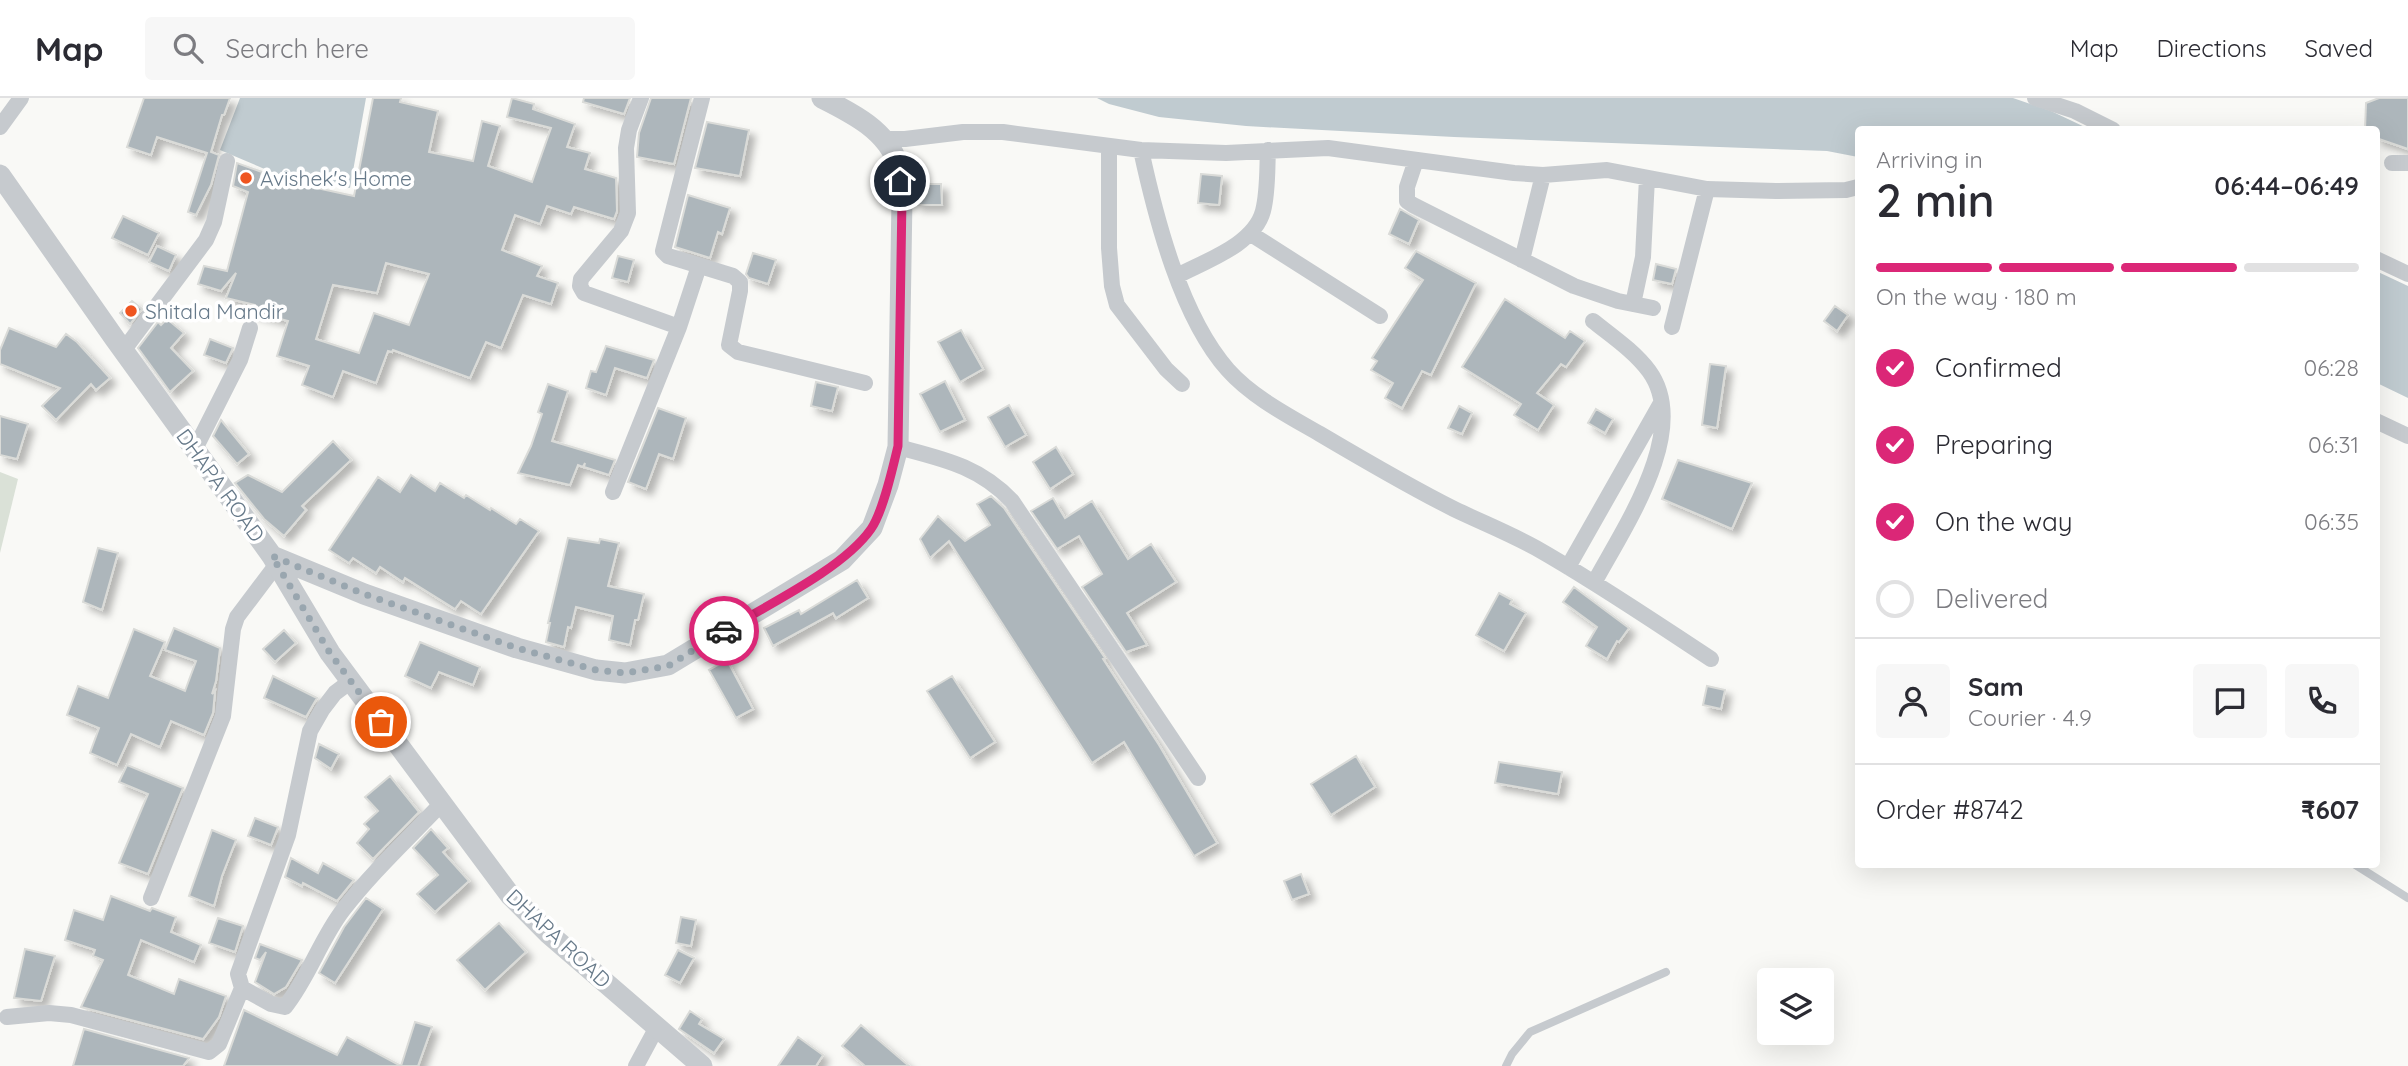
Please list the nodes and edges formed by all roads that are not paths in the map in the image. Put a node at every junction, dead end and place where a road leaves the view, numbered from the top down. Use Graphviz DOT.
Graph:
graph roads {
  1 [pos="21,98"];
  2 [pos="641,98"];
  3 [pos="702,98"];
  4 [pos="822,98"];
  5 [pos="2035,98"];
  6 [pos="2105,126"];
  7 [pos="0,127"];
  8 [pos="885,139"];
  9 [pos="1110,146"];
  10 [pos="1140,150"];
  11 [pos="1268,150"];
  12 [pos="1416,160"];
  13 [pos="227,161"];
  14 [pos="0,175"];
  15 [pos="1543,175"];
  16 [pos="1647,178"];
  17 [pos="1855,188"];
  18 [pos="1707,189"];
  19 [pos="1251,234"];
  20 [pos="1522,260"];
  21 [pos="2380,261"];
  22 [pos="699,266"];
  23 [pos="2408,275"];
  24 [pos="1177,276"];
  25 [pos="1633,304"];
  26 [pos="1653,308"];
  27 [pos="1380,316"];
  28 [pos="1593,321"];
  29 [pos="679,327"];
  30 [pos="1672,327"];
  31 [pos="250,328"];
  32 [pos="123,351"];
  33 [pos="865,383"];
  34 [pos="1182,384"];
  35 [pos="1661,403"];
  36 [pos="2380,423"];
  37 [pos="2408,436"];
  38 [pos="898,446"];
  39 [pos="195,449"];
  40 [pos="613,492"];
  41 [pos="275,560"];
  42 [pos="1568,567"];
  43 [pos="1594,583"];
  44 [pos="1711,659"];
  45 [pos="351,681"];
  46 [pos="1198,778"];
  47 [pos="442,803"];
  48 [pos="2360,868"];
  49 [pos="151,898"];
  50 [pos="2408,898"];
  51 [pos="1666,972"];
  52 [pos="242,988"];
  53 [pos="7,1017"];
  54 [pos="657,1027"];
  55 [pos="219,1044"];
  56 [pos="215,1066"];
  57 [pos="636,1066"];
  58 [pos="702,1066"];
  59 [pos="1506,1066"];
  1 -- 7 [label="street"];
  2 -- 29 [label="street"];
  3 -- 22 [label="street"];
  4 -- 8 [label="street"];
  5 -- 6 [label="street"];
  8 -- 9 [label="street"];
  8 -- 38 [label="street"];
  9 -- 10 [label="street"];
  9 -- 34 [label="street"];
  10 -- 11 [label="street"];
  10 -- 24 [label="street"];
  11 -- 12 [label="street"];
  11 -- 19 [label="street"];
  12 -- 15 [label="street"];
  12 -- 20 [label="street"];
  13 -- 32 [label="street"];
  14 -- 32 [label="street, DHAPA ROAD"];
  15 -- 16 [label="street"];
  15 -- 20 [label="street"];
  16 -- 18 [label="street"];
  16 -- 25 [label="street"];
  17 -- 18 [label="street"];
  18 -- 30 [label="street"];
  19 -- 24 [label="street"];
  19 -- 27 [label="street"];
  20 -- 25 [label="street"];
  21 -- 23 [label="street"];
  22 -- 29 [label="street"];
  22 -- 33 [label="street"];
  24 -- 42 [label="street"];
  25 -- 26 [label="street"];
  28 -- 35 [label="street"];
  29 -- 40 [label="street"];
  31 -- 39 [label="street"];
  32 -- 39 [label="street, DHAPA ROAD"];
  35 -- 42 [label="street"];
  35 -- 43 [label="street"];
  36 -- 37 [label="street"];
  38 -- 41 [label="street"];
  38 -- 46 [label="street"];
  39 -- 41 [label="street, DHAPA ROAD"];
  41 -- 45 [label="street, DHAPA ROAD"];
  41 -- 49 [label="street"];
  42 -- 43 [label="street"];
  43 -- 44 [label="street"];
  45 -- 47 [label="street, DHAPA ROAD"];
  45 -- 52 [label="street"];
  47 -- 52 [label="street"];
  47 -- 54 [label="street, DHAPA ROAD"];
  48 -- 50 [label="lane"];
  51 -- 59 [label="lane"];
  52 -- 55 [label="street"];
  53 -- 55 [label="street"];
  54 -- 57 [label="street"];
  54 -- 58 [label="street, DHAPA ROAD"];
  55 -- 56 [label="street"];
}
